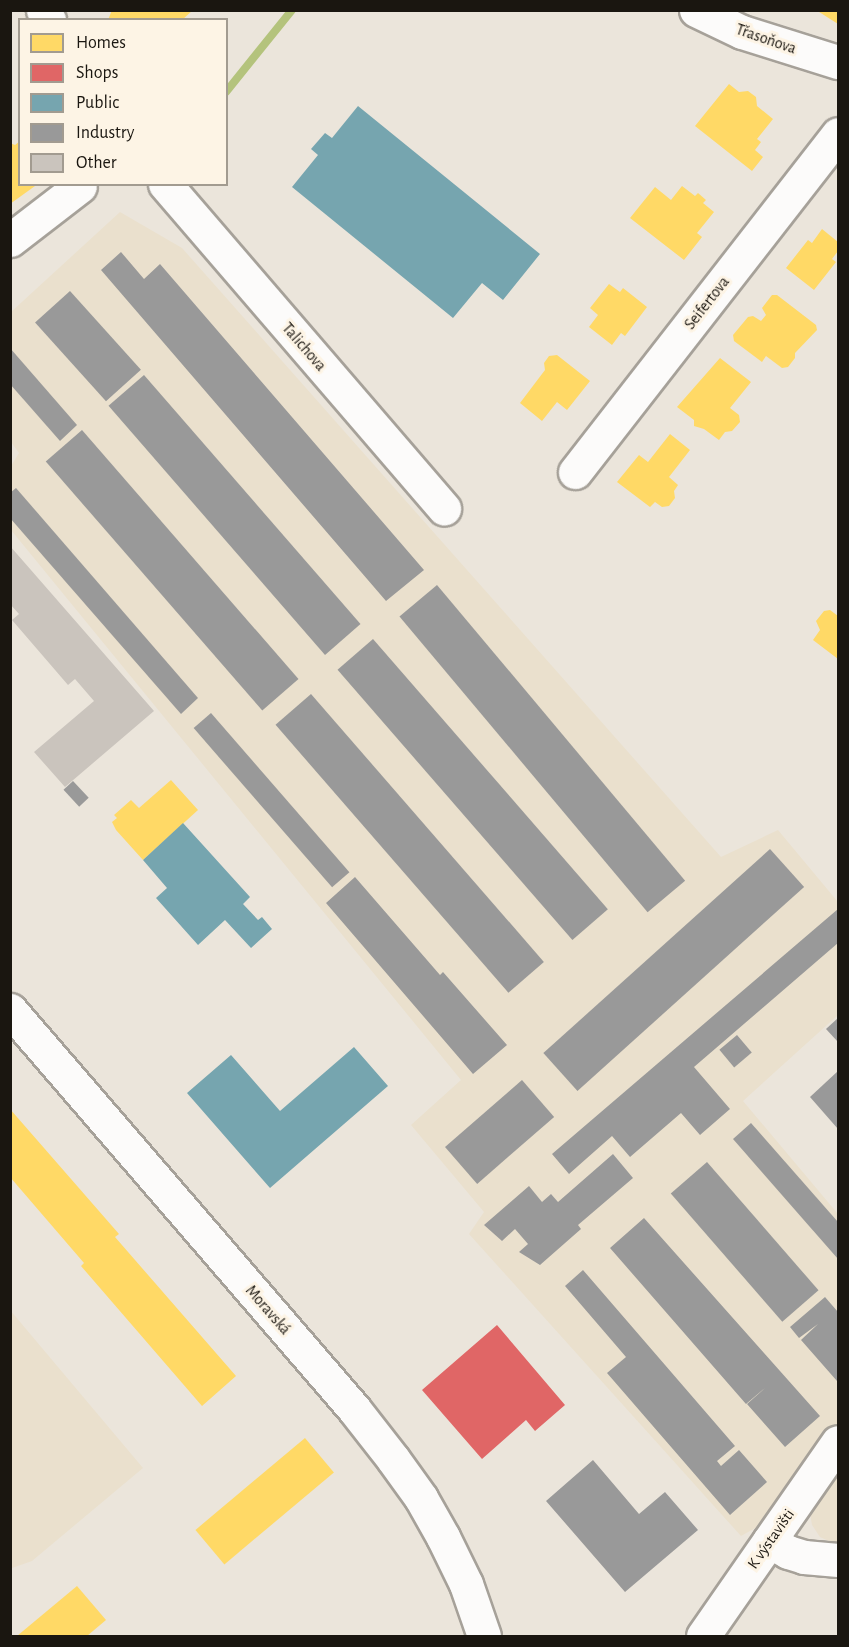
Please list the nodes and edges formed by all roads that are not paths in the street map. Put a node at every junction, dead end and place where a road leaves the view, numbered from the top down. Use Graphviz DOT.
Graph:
graph roads {
  1 [pos="696,10"];
  2 [pos="838,62"];
  3 [pos="838,134"];
  4 [pos="80,186"];
  5 [pos="167,186"];
  6 [pos="10,240"];
  7 [pos="575,472"];
  8 [pos="444,508"];
  9 [pos="10,1010"];
  10 [pos="838,1442"];
  11 [pos="769,1541"];
  12 [pos="838,1560"];
  13 [pos="484,1636"];
  14 [pos="703,1636"];
  1 -- 2 [label="street, Třasoňova"];
  3 -- 7 [label="street, Seifertova"];
  4 -- 6 [label="street"];
  5 -- 8 [label="street, Talichova"];
  9 -- 13 [label="street, Moravská"];
  10 -- 11 [label="street, K výstavišti"];
  11 -- 12 [label="street"];
  11 -- 14 [label="street, K výstavišti"];
}
